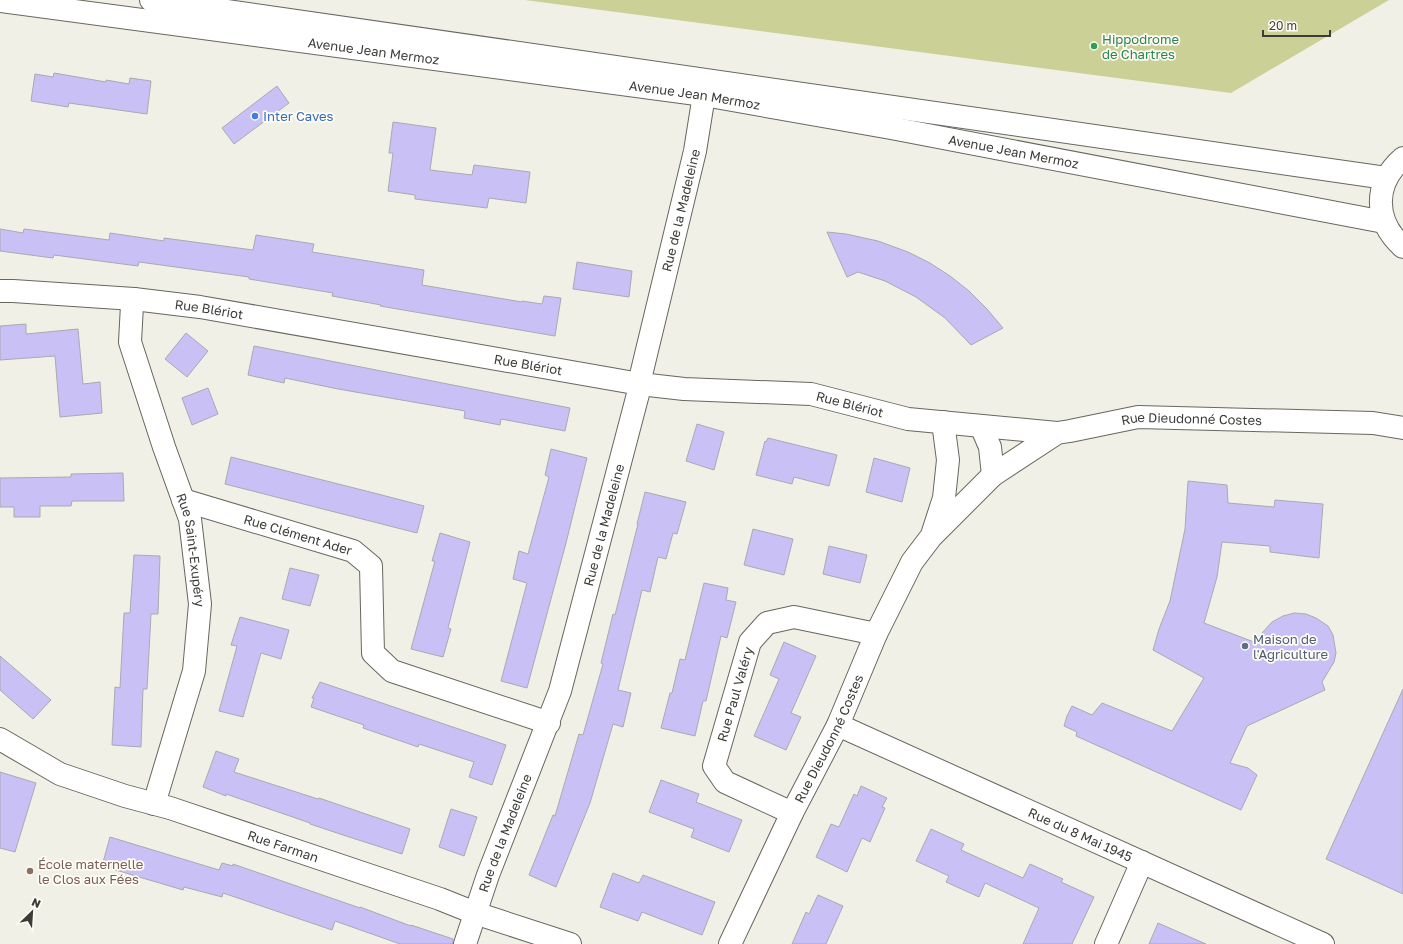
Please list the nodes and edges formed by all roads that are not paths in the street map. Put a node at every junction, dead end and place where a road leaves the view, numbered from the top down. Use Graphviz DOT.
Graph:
graph roads {
  1 [pos="151,0"];
  2 [pos="0,1"];
  3 [pos="704,95"];
  4 [pos="1403,158"];
  5 [pos="1386,178"];
  6 [pos="1384,222"];
  7 [pos="1403,247"];
  8 [pos="0,292"];
  9 [pos="134,299"];
  10 [pos="640,384"];
  11 [pos="943,422"];
  12 [pos="981,426"];
  13 [pos="1403,428"];
  14 [pos="1057,433"];
  15 [pos="993,475"];
  16 [pos="183,500"];
  17 [pos="931,537"];
  18 [pos="876,634"];
  19 [pos="549,724"];
  20 [pos="838,725"];
  21 [pos="0,739"];
  22 [pos="154,804"];
  23 [pos="792,813"];
  24 [pos="1142,862"];
  25 [pos="475,913"];
  26 [pos="465,944"];
  27 [pos="570,944"];
  28 [pos="730,944"];
  29 [pos="1106,944"];
  30 [pos="1322,944"];
  1 -- 5 [label="street, Avenue Jean Mermoz"];
  2 -- 3 [label="street, Avenue Jean Mermoz"];
  3 -- 6 [label="street, Avenue Jean Mermoz"];
  3 -- 10 [label="street, Rue de la Madeleine"];
  4 -- 5 [label="street"];
  5 -- 6 [label="street"];
  6 -- 7 [label="street"];
  8 -- 9 [label="street, Rue Blériot"];
  9 -- 10 [label="street, Rue Blériot"];
  9 -- 16 [label="street, Rue Saint-Exupéry"];
  10 -- 11 [label="street, Rue Blériot"];
  10 -- 19 [label="street, Rue de la Madeleine"];
  11 -- 12 [label="street, Rue Blériot"];
  11 -- 17 [label="street, Rue Dieudonné Costes"];
  12 -- 14 [label="street, Rue Blériot"];
  12 -- 15 [label="street"];
  13 -- 14 [label="street, Rue Dieudonné Costes"];
  14 -- 15 [label="street, Rue Dieudonné Costes"];
  15 -- 17 [label="street, Rue Dieudonné Costes"];
  16 -- 19 [label="street, Rue Clément Ader"];
  16 -- 22 [label="street, Rue Saint-Exupéry"];
  17 -- 18 [label="street, Rue Dieudonné Costes"];
  18 -- 20 [label="street, Rue Dieudonné Costes"];
  18 -- 23 [label="street, Rue Paul Valéry"];
  19 -- 25 [label="street, Rue de la Madeleine"];
  20 -- 23 [label="street, Rue Dieudonné Costes"];
  20 -- 24 [label="street, Rue du 8 Mai 1945"];
  21 -- 22 [label="street, Rue Farman"];
  22 -- 25 [label="street, Rue Farman"];
  23 -- 28 [label="street, Rue Dieudonné Costes"];
  24 -- 29 [label="street"];
  24 -- 30 [label="street, Rue du 8 Mai 1945"];
  25 -- 26 [label="street, Rue de la Madeleine"];
  25 -- 27 [label="street, Rue Farman"];
}
